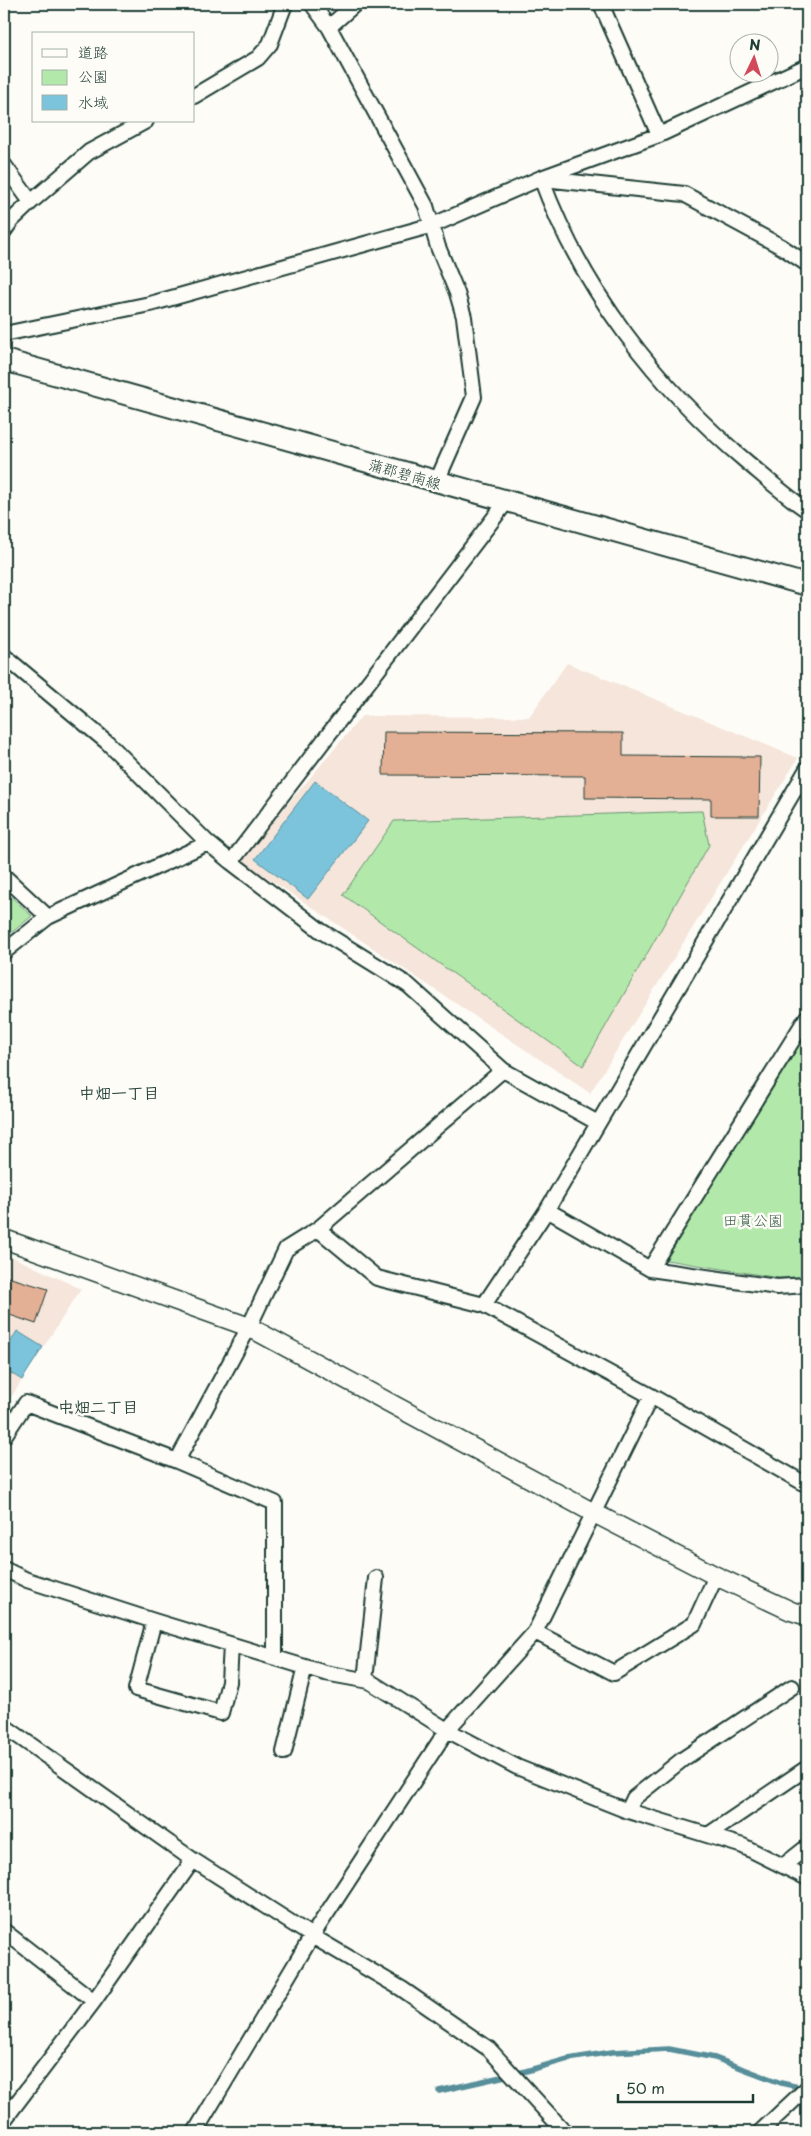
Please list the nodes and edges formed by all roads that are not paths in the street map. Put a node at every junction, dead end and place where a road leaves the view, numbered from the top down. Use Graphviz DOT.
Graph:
graph roads {
  1 [pos="285,4"];
  2 [pos="312,4"];
  3 [pos="355,4"];
  4 [pos="602,4"];
  5 [pos="329,27"];
  6 [pos="807,66"];
  7 [pos="195,95"];
  8 [pos="144,122"];
  9 [pos="659,135"];
  10 [pos="4,165"];
  11 [pos="541,178"];
  12 [pos="31,202"];
  13 [pos="433,225"];
  14 [pos="4,231"];
  15 [pos="807,264"];
  16 [pos="4,334"];
  17 [pos="4,360"];
  18 [pos="437,482"];
  19 [pos="507,501"];
  20 [pos="807,510"];
  21 [pos="807,585"];
  22 [pos="4,656"];
  23 [pos="807,769"];
  24 [pos="208,843"];
  25 [pos="231,862"];
  26 [pos="4,876"];
  27 [pos="48,918"];
  28 [pos="4,952"];
  29 [pos="805,1024"];
  30 [pos="503,1070"];
  31 [pos="598,1122"];
  32 [pos="547,1210"];
  33 [pos="318,1229"];
  34 [pos="4,1240"];
  35 [pos="650,1269"];
  36 [pos="807,1285"];
  37 [pos="484,1305"];
  38 [pos="249,1327"];
  39 [pos="651,1396"];
  40 [pos="4,1436"];
  41 [pos="177,1461"];
  42 [pos="807,1485"];
  43 [pos="592,1512"];
  44 [pos="4,1569"];
  45 [pos="716,1576"];
  46 [pos="376,1578"];
  47 [pos="807,1616"];
  48 [pos="154,1621"];
  49 [pos="534,1632"];
  50 [pos="231,1645"];
  51 [pos="275,1658"];
  52 [pos="305,1667"];
  53 [pos="365,1680"];
  54 [pos="792,1687"];
  55 [pos="4,1726"];
  56 [pos="447,1730"];
  57 [pos="284,1752"];
  58 [pos="807,1768"];
  59 [pos="628,1811"];
  60 [pos="708,1835"];
  61 [pos="807,1847"];
  62 [pos="193,1860"];
  63 [pos="783,1866"];
  64 [pos="807,1878"];
  65 [pos="4,1931"];
  66 [pos="312,1936"];
  67 [pos="94,2001"];
  68 [pos="807,2088"];
  69 [pos="4,2120"];
  70 [pos="195,2132"];
  71 [pos="565,2132"];
  72 [pos="760,2132"];
  1 -- 7 [label="street"];
  2 -- 5 [label="street"];
  3 -- 5 [label="street"];
  4 -- 9 [label="street"];
  5 -- 13 [label="street"];
  6 -- 9 [label="street"];
  8 -- 12 [label="street"];
  9 -- 11 [label="street"];
  10 -- 12 [label="street"];
  11 -- 13 [label="street"];
  11 -- 15 [label="street"];
  11 -- 20 [label="street"];
  12 -- 14 [label="street"];
  13 -- 16 [label="street"];
  13 -- 18 [label="street"];
  17 -- 18 [label="main road, 蒲郡碧南線"];
  18 -- 19 [label="main road, 蒲郡碧南線"];
  19 -- 21 [label="main road, 蒲郡碧南線"];
  19 -- 25 [label="street"];
  22 -- 24 [label="street"];
  23 -- 31 [label="street"];
  24 -- 25 [label="street"];
  24 -- 27 [label="street"];
  25 -- 30 [label="street"];
  26 -- 27 [label="street"];
  27 -- 28 [label="street"];
  29 -- 35 [label="street"];
  30 -- 31 [label="street"];
  30 -- 33 [label="street"];
  31 -- 32 [label="street"];
  32 -- 35 [label="street"];
  32 -- 37 [label="street"];
  33 -- 37 [label="street"];
  33 -- 38 [label="street"];
  34 -- 38 [label="street"];
  35 -- 36 [label="street"];
  37 -- 39 [label="street"];
  38 -- 41 [label="street"];
  38 -- 43 [label="street"];
  39 -- 42 [label="street"];
  39 -- 43 [label="street"];
  40 -- 41 [label="street"];
  41 -- 51 [label="street"];
  43 -- 45 [label="street"];
  43 -- 49 [label="street"];
  44 -- 48 [label="street"];
  45 -- 47 [label="street"];
  45 -- 49 [label="street"];
  46 -- 53 [label="street"];
  48 -- 50 [label="street"];
  48 -- 50 [label="street"];
  49 -- 56 [label="street"];
  50 -- 51 [label="street"];
  51 -- 52 [label="street"];
  52 -- 53 [label="street"];
  52 -- 57 [label="street"];
  53 -- 56 [label="street"];
  54 -- 59 [label="street"];
  55 -- 62 [label="street"];
  56 -- 59 [label="street"];
  56 -- 66 [label="street"];
  58 -- 60 [label="street"];
  59 -- 60 [label="street"];
  60 -- 63 [label="street"];
  61 -- 63 [label="street"];
  62 -- 66 [label="street"];
  62 -- 67 [label="street"];
  63 -- 64 [label="street"];
  65 -- 67 [label="street"];
  66 -- 70 [label="street"];
  66 -- 71 [label="street"];
  67 -- 69 [label="street"];
  68 -- 72 [label="street"];
}
